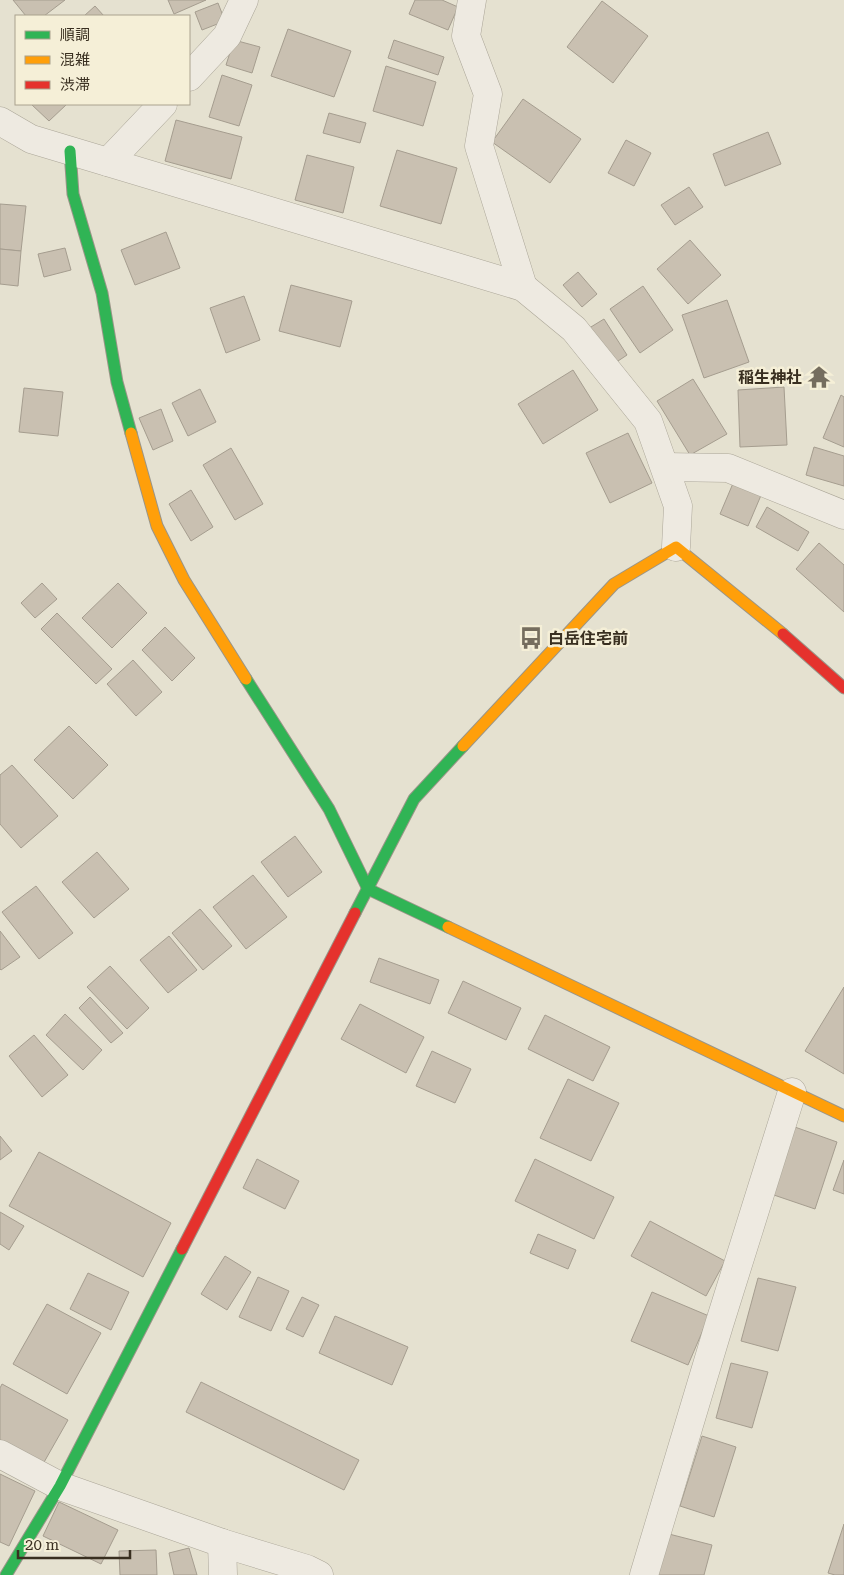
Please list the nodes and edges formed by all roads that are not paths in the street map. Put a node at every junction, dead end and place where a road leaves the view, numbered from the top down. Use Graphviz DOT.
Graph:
graph roads {
  1 [pos="244,0"];
  2 [pos="472,0"];
  3 [pos="190,76"];
  4 [pos="162,105"];
  5 [pos="0,121"];
  6 [pos="70,151"];
  7 [pos="108,162"];
  8 [pos="524,287"];
  9 [pos="665,467"];
  10 [pos="844,515"];
  11 [pos="676,547"];
  12 [pos="844,688"];
  13 [pos="368,889"];
  14 [pos="792,1092"];
  15 [pos="844,1116"];
  16 [pos="0,1454"];
  17 [pos="60,1486"];
  18 [pos="222,1543"];
  19 [pos="6,1575"];
  20 [pos="223,1575"];
  21 [pos="319,1575"];
  22 [pos="644,1575"];
  1 -- 3 [label="street"];
  2 -- 8 [label="street"];
  4 -- 7 [label="street"];
  5 -- 6 [label="street"];
  6 -- 7 [label="street"];
  6 -- 13 [label="street"];
  7 -- 8 [label="street"];
  8 -- 9 [label="street"];
  9 -- 10 [label="street"];
  9 -- 11 [label="street"];
  11 -- 12 [label="street"];
  11 -- 13 [label="street"];
  13 -- 14 [label="street"];
  13 -- 17 [label="street"];
  14 -- 15 [label="street"];
  14 -- 22 [label="street"];
  16 -- 17 [label="street"];
  17 -- 18 [label="street"];
  17 -- 19 [label="street"];
  18 -- 20 [label="street"];
  18 -- 21 [label="street"];
}
